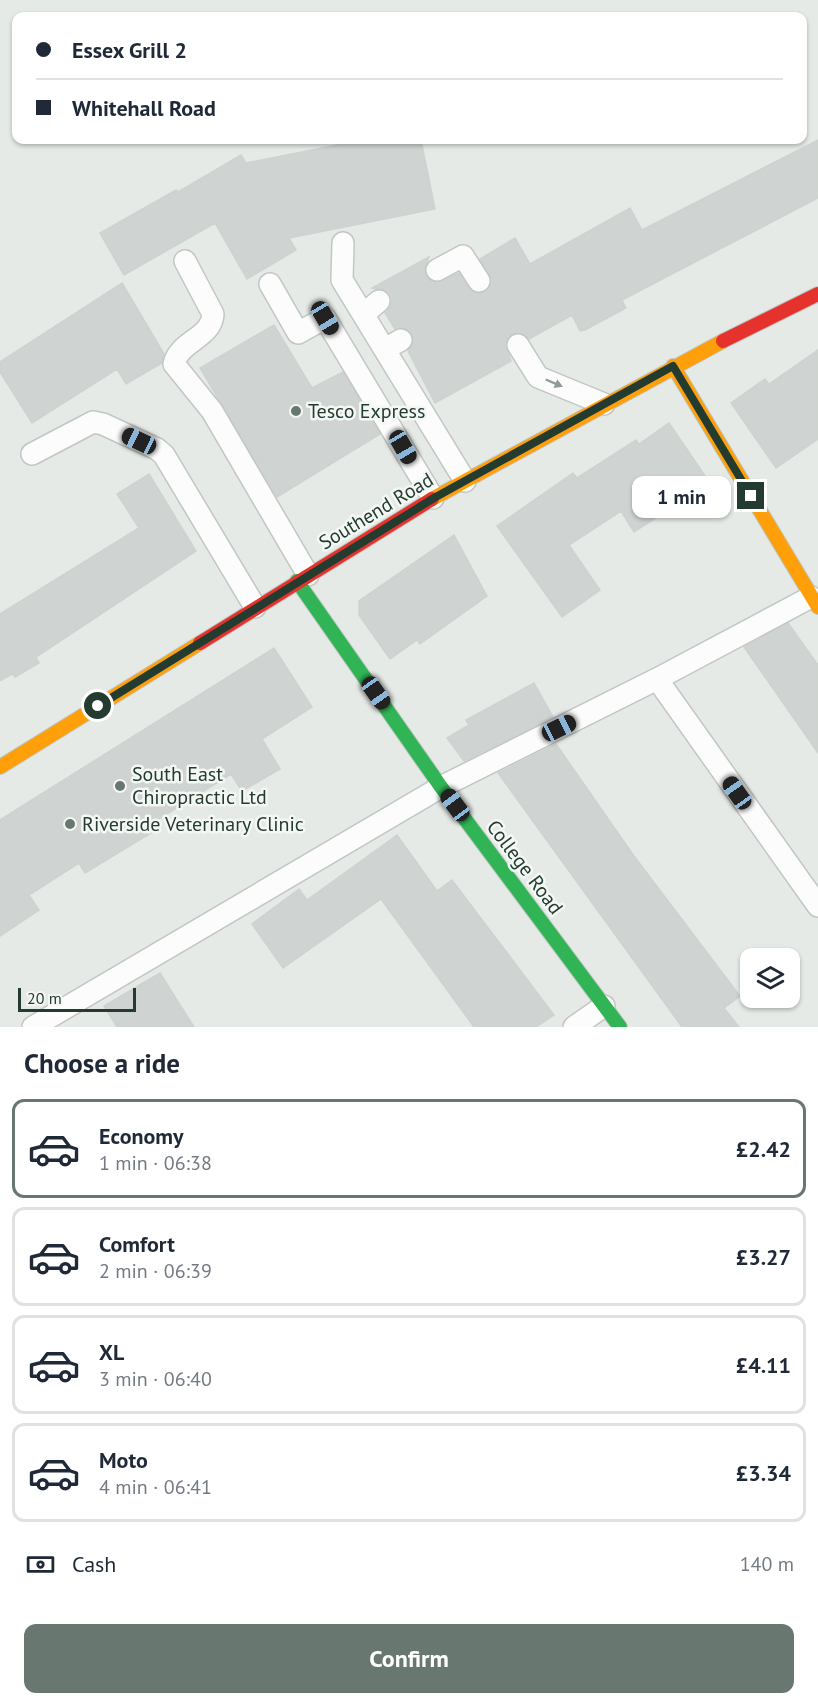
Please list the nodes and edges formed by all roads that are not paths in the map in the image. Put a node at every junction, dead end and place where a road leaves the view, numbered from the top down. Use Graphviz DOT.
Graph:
graph roads {
  1 [pos="343,243"];
  2 [pos="185,261"];
  3 [pos="437,270"];
  4 [pos="479,281"];
  5 [pos="270,284"];
  6 [pos="818,294"];
  7 [pos="518,345"];
  8 [pos="673,366"];
  9 [pos="604,404"];
  10 [pos="32,454"];
  11 [pos="465,481"];
  12 [pos="434,498"];
  13 [pos="302,578"];
  14 [pos="814,602"];
  15 [pos="255,608"];
  16 [pos="657,679"];
  17 [pos="0,767"];
  18 [pos="441,787"];
  19 [pos="818,906"];
  20 [pos="604,1006"];
  21 [pos="46,1024"];
  22 [pos="574,1027"];
  23 [pos="620,1027"];
  1 -- 11 [label="lane"];
  2 -- 13 [label="lane"];
  3 -- 4 [label="lane"];
  5 -- 12 [label="lane"];
  6 -- 8 [label="main road, Southend Road"];
  7 -- 9 [label="lane, one-way"];
  8 -- 9 [label="main road, Southend Road"];
  8 -- 14 [label="main road"];
  9 -- 11 [label="main road, Southend Road"];
  10 -- 15 [label="lane"];
  11 -- 12 [label="main road, Southend Road"];
  12 -- 13 [label="main road, Southend Road"];
  13 -- 15 [label="main road, Southend Road"];
  13 -- 18 [label="main road, College Road"];
  14 -- 16 [label="lane"];
  15 -- 17 [label="main road, Southend Road"];
  16 -- 18 [label="lane"];
  16 -- 19 [label="lane"];
  18 -- 20 [label="main road, College Road"];
  18 -- 21 [label="lane"];
  20 -- 22 [label="lane"];
  20 -- 23 [label="main road, College Road"];
}
